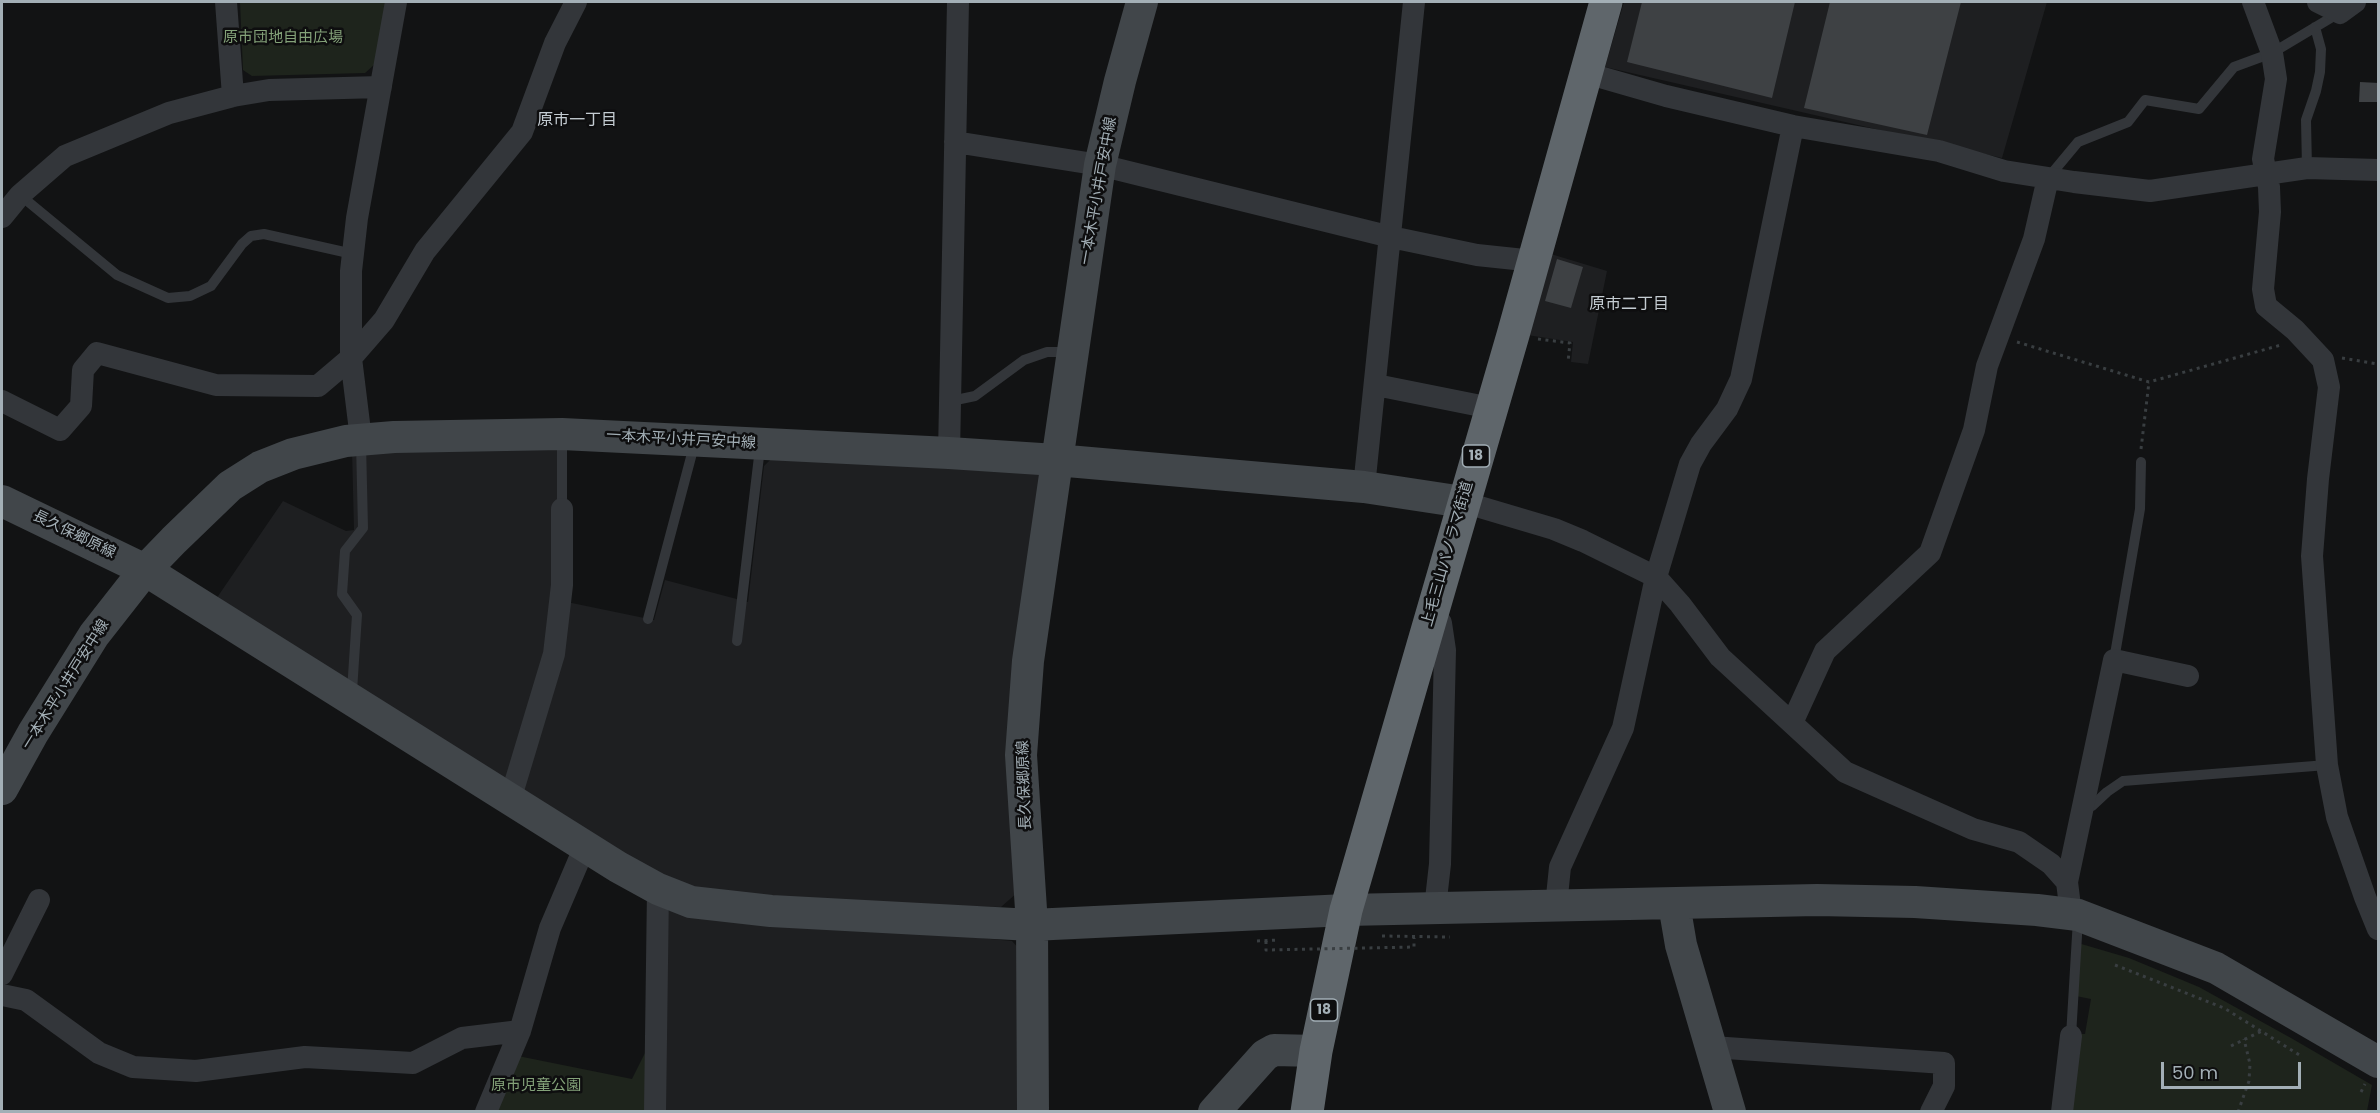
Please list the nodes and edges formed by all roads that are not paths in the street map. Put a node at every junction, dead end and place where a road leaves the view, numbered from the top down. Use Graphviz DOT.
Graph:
graph roads {
  1 [pos="226,2"];
  2 [pos="396,2"];
  3 [pos="576,2"];
  4 [pos="958,2"];
  5 [pos="1142,2"];
  6 [pos="1414,2"];
  7 [pos="1606,2"];
  8 [pos="2253,2"];
  9 [pos="2318,2"];
  10 [pos="2347,7"];
  11 [pos="2315,27"];
  12 [pos="2272,53"];
  13 [pos="1586,73"];
  14 [pos="381,87"];
  15 [pos="233,96"];
  16 [pos="1793,126"];
  17 [pos="955,142"];
  18 [pos="1100,165"];
  19 [pos="2307,168"];
  20 [pos="2379,170"];
  21 [pos="2266,174"];
  22 [pos="2048,178"];
  23 [pos="20,195"];
  24 [pos="2,217"];
  25 [pos="1392,237"];
  26 [pos="353,254"];
  27 [pos="1534,261"];
  28 [pos="1072,352"];
  29 [pos="351,358"];
  30 [pos="1376,385"];
  31 [pos="2,401"];
  32 [pos="951,401"];
  33 [pos="1491,408"];
  34 [pos="562,434"];
  35 [pos="361,439"];
  36 [pos="696,440"];
  37 [pos="761,444"];
  38 [pos="950,453"];
  39 [pos="1056,460"];
  40 [pos="2141,462"];
  41 [pos="1364,487"];
  42 [pos="2,501"];
  43 [pos="1463,502"];
  44 [pos="562,509"];
  45 [pos="145,570"];
  46 [pos="1656,577"];
  47 [pos="648,619"];
  48 [pos="1429,621"];
  49 [pos="737,641"];
  50 [pos="2114,660"];
  51 [pos="2188,676"];
  52 [pos="348,698"];
  53 [pos="1792,723"];
  54 [pos="2327,765"];
  55 [pos="2,789"];
  56 [pos="510,800"];
  57 [pos="2082,807"];
  58 [pos="585,846"];
  59 [pos="2067,882"];
  60 [pos="658,889"];
  61 [pos="39,900"];
  62 [pos="1674,903"];
  63 [pos="1556,906"];
  64 [pos="1436,908"];
  65 [pos="1346,910"];
  66 [pos="2074,915"];
  67 [pos="1032,925"];
  68 [pos="2379,929"];
  69 [pos="2,974"];
  70 [pos="2,995"];
  71 [pos="520,1031"];
  72 [pos="2071,1036"];
  73 [pos="1712,1047"];
  74 [pos="1316,1051"];
  75 [pos="2379,1062"];
  76 [pos="486,1112"];
  77 [pos="655,1112"];
  78 [pos="1033,1112"];
  79 [pos="1214,1112"];
  80 [pos="1307,1112"];
  81 [pos="1730,1112"];
  82 [pos="1931,1112"];
  83 [pos="2062,1112"];
  1 -- 15 [label="street"];
  2 -- 14 [label="street"];
  3 -- 29 [label="street"];
  4 -- 17 [label="street"];
  5 -- 18 [label="street, 一本木平小井戸安中線"];
  6 -- 25 [label="street"];
  7 -- 13 [label="highway, 上毛三山パノラマ街道 / 18"];
  8 -- 12 [label="street"];
  9 -- 10 [label="street"];
  10 -- 11 [label="lane"];
  11 -- 12 [label="lane"];
  11 -- 19 [label="lane"];
  12 -- 21 [label="street"];
  12 -- 22 [label="lane"];
  13 -- 16 [label="street"];
  13 -- 27 [label="highway, 上毛三山パノラマ街道 / 18"];
  14 -- 15 [label="street"];
  14 -- 26 [label="street"];
  15 -- 23 [label="street"];
  16 -- 22 [label="street"];
  16 -- 46 [label="street"];
  17 -- 18 [label="street"];
  17 -- 32 [label="street"];
  18 -- 25 [label="street"];
  18 -- 28 [label="street, 一本木平小井戸安中線"];
  19 -- 20 [label="street"];
  19 -- 21 [label="street"];
  21 -- 22 [label="street"];
  21 -- 54 [label="street"];
  22 -- 53 [label="street"];
  23 -- 24 [label="street"];
  23 -- 26 [label="lane"];
  25 -- 27 [label="street"];
  25 -- 30 [label="street"];
  26 -- 29 [label="street"];
  27 -- 33 [label="highway, 上毛三山パノラマ街道 / 18"];
  28 -- 32 [label="lane"];
  28 -- 39 [label="street, 一本木平小井戸安中線"];
  29 -- 31 [label="street"];
  29 -- 35 [label="street"];
  30 -- 33 [label="street"];
  30 -- 41 [label="street"];
  32 -- 38 [label="street"];
  33 -- 43 [label="highway, 上毛三山パノラマ街道 / 18"];
  34 -- 35 [label="street, 一本木平小井戸安中線"];
  34 -- 36 [label="street, 一本木平小井戸安中線"];
  34 -- 44 [label="lane"];
  35 -- 45 [label="street, 一本木平小井戸安中線"];
  35 -- 52 [label="lane"];
  36 -- 37 [label="street, 一本木平小井戸安中線"];
  36 -- 47 [label="lane"];
  37 -- 38 [label="street, 一本木平小井戸安中線"];
  37 -- 49 [label="lane"];
  38 -- 39 [label="street, 一本木平小井戸安中線"];
  39 -- 41 [label="street"];
  39 -- 67 [label="street, 長久保郷原線"];
  40 -- 50 [label="lane"];
  41 -- 43 [label="street"];
  42 -- 45 [label="street, 長久保郷原線"];
  43 -- 46 [label="street"];
  43 -- 48 [label="highway, 上毛三山パノラマ街道 / 18"];
  44 -- 56 [label="street"];
  45 -- 52 [label="street, 長久保郷原線"];
  45 -- 55 [label="street, 一本木平小井戸安中線"];
  46 -- 53 [label="street"];
  46 -- 63 [label="street"];
  48 -- 64 [label="street"];
  48 -- 65 [label="highway, 上毛三山パノラマ街道 / 18"];
  50 -- 51 [label="street"];
  50 -- 57 [label="street"];
  52 -- 56 [label="street, 長久保郷原線"];
  53 -- 59 [label="street"];
  54 -- 57 [label="lane"];
  54 -- 68 [label="street"];
  56 -- 58 [label="street, 長久保郷原線"];
  57 -- 59 [label="street"];
  58 -- 60 [label="street, 長久保郷原線"];
  58 -- 71 [label="street"];
  59 -- 66 [label="street"];
  60 -- 67 [label="street, 長久保郷原線"];
  60 -- 77 [label="street"];
  61 -- 69 [label="street"];
  62 -- 63 [label="street, 長久保郷原線"];
  62 -- 66 [label="street, 長久保郷原線"];
  62 -- 73 [label="street"];
  63 -- 64 [label="street, 長久保郷原線"];
  64 -- 65 [label="street, 長久保郷原線"];
  65 -- 67 [label="street, 長久保郷原線"];
  65 -- 74 [label="highway, 上毛三山パノラマ街道 / 18"];
  66 -- 72 [label="lane"];
  66 -- 75 [label="street, 長久保郷原線"];
  67 -- 78 [label="street, 長久保郷原線"];
  70 -- 71 [label="street"];
  71 -- 76 [label="street"];
  72 -- 83 [label="street"];
  73 -- 81 [label="street"];
  73 -- 82 [label="street"];
  74 -- 79 [label="street"];
  74 -- 80 [label="highway, 上毛三山パノラマ街道 / 18"];
}
